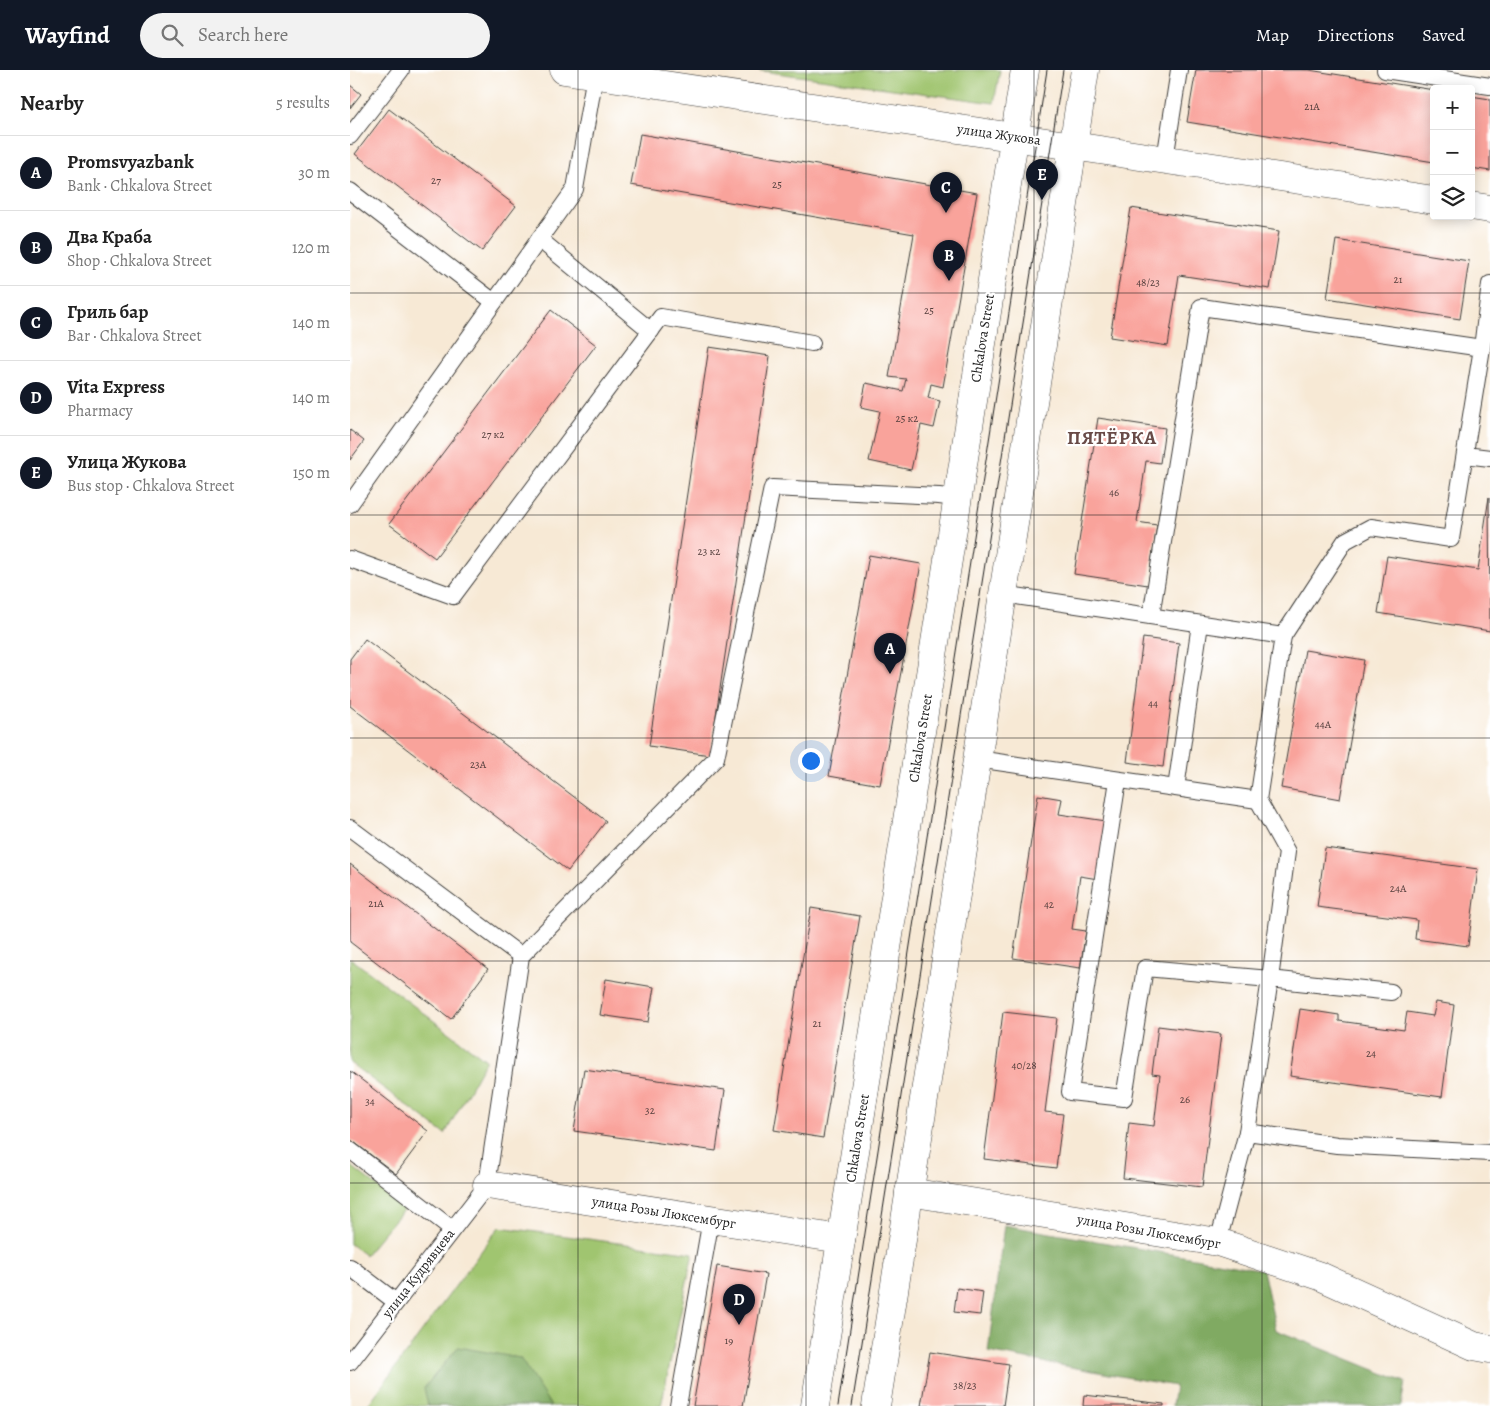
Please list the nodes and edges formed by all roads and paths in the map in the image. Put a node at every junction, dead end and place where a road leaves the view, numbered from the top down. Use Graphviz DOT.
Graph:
graph roads {
  1 [pos="401,70"];
  2 [pos="1025,70"];
  3 [pos="1085,70"];
  4 [pos="1179,70"];
  5 [pos="1385,70"];
  6 [pos="581,72"];
  7 [pos="1490,86"];
  8 [pos="350,136"];
  9 [pos="1014,136"];
  10 [pos="1074,145"];
  11 [pos="1165,159"];
  12 [pos="350,191"];
  13 [pos="1430,199"];
  14 [pos="1475,206"];
  15 [pos="1490,208"];
  16 [pos="539,239"];
  17 [pos="1490,284"];
  18 [pos="494,302"];
  19 [pos="651,331"];
  20 [pos="812,343"];
  21 [pos="1482,348"];
  22 [pos="1465,455"];
  23 [pos="1490,458"];
  24 [pos="956,498"];
  25 [pos="350,504"];
  26 [pos="350,559"];
  27 [pos="1003,594"];
  28 [pos="1151,616"];
  29 [pos="1200,624"];
  30 [pos="1283,636"];
  31 [pos="977,759"];
  32 [pos="1118,780"];
  33 [pos="1176,788"];
  34 [pos="1258,800"];
  35 [pos="350,828"];
  36 [pos="521,956"];
  37 [pos="1270,980"];
  38 [pos="1392,992"];
  39 [pos="1247,1132"];
  40 [pos="350,1150"];
  41 [pos="1490,1154"];
  42 [pos="486,1184"];
  43 [pos="909,1192"];
  44 [pos="711,1219"];
  45 [pos="452,1229"];
  46 [pos="841,1239"];
  47 [pos="1218,1242"];
  48 [pos="350,1267"];
  49 [pos="396,1302"];
  50 [pos="1490,1349"];
  51 [pos="350,1362"];
  52 [pos="678,1406"];
  53 [pos="815,1406"];
  54 [pos="876,1406"];
  1 -- 8 [label="lane"];
  2 -- 9 [label="main road, Chkalova Street"];
  3 -- 10 [label="main road"];
  4 -- 11 [label="lane"];
  5 -- 7 [label="lane"];
  6 -- 9 [label="main road, улица Жукова"];
  6 -- 16 [label="lane"];
  9 -- 10 [label="main road, улица Жукова"];
  9 -- 24 [label="main road, Chkalova Street"];
  10 -- 11 [label="main road, улица Жукова"];
  10 -- 27 [label="main road"];
  11 -- 13 [label="main road, улица Жукова"];
  12 -- 18 [label="lane"];
  14 -- 15 [label="main road"];
  16 -- 18 [label="lane"];
  16 -- 19 [label="lane"];
  17 -- 21 [label="lane"];
  18 -- 25 [label="lane"];
  19 -- 20 [label="lane"];
  19 -- 26 [label="lane"];
  21 -- 22 [label="lane"];
  21 -- 28 [label="lane"];
  22 -- 23 [label="lane"];
  22 -- 30 [label="lane"];
  24 -- 36 [label="lane"];
  24 -- 46 [label="main road, Chkalova Street"];
  27 -- 28 [label="lane"];
  27 -- 31 [label="main road"];
  28 -- 29 [label="lane"];
  29 -- 30 [label="lane"];
  29 -- 33 [label="lane"];
  30 -- 34 [label="lane"];
  31 -- 32 [label="lane"];
  31 -- 43 [label="main road"];
  32 -- 33 [label="lane"];
  32 -- 37 [label="lane"];
  33 -- 34 [label="lane"];
  34 -- 37 [label="lane"];
  35 -- 36 [label="lane"];
  36 -- 42 [label="lane"];
  37 -- 38 [label="lane"];
  37 -- 39 [label="lane"];
  39 -- 41 [label="lane"];
  39 -- 47 [label="lane"];
  40 -- 45 [label="lane"];
  42 -- 44 [label="main road, улица Розы Люксембург"];
  42 -- 45 [label="lane, улица Кудрявцева"];
  43 -- 47 [label="main road, улица Розы Люксембург"];
  43 -- 54 [label="main road"];
  44 -- 46 [label="main road, улица Розы Люксембург"];
  44 -- 52 [label="lane"];
  45 -- 49 [label="lane, улица Кудрявцева"];
  46 -- 53 [label="main road, Chkalova Street"];
  47 -- 50 [label="main road, улица Розы Люксембург"];
  48 -- 49 [label="lane"];
  49 -- 51 [label="lane, улица Кудрявцева"];
}
